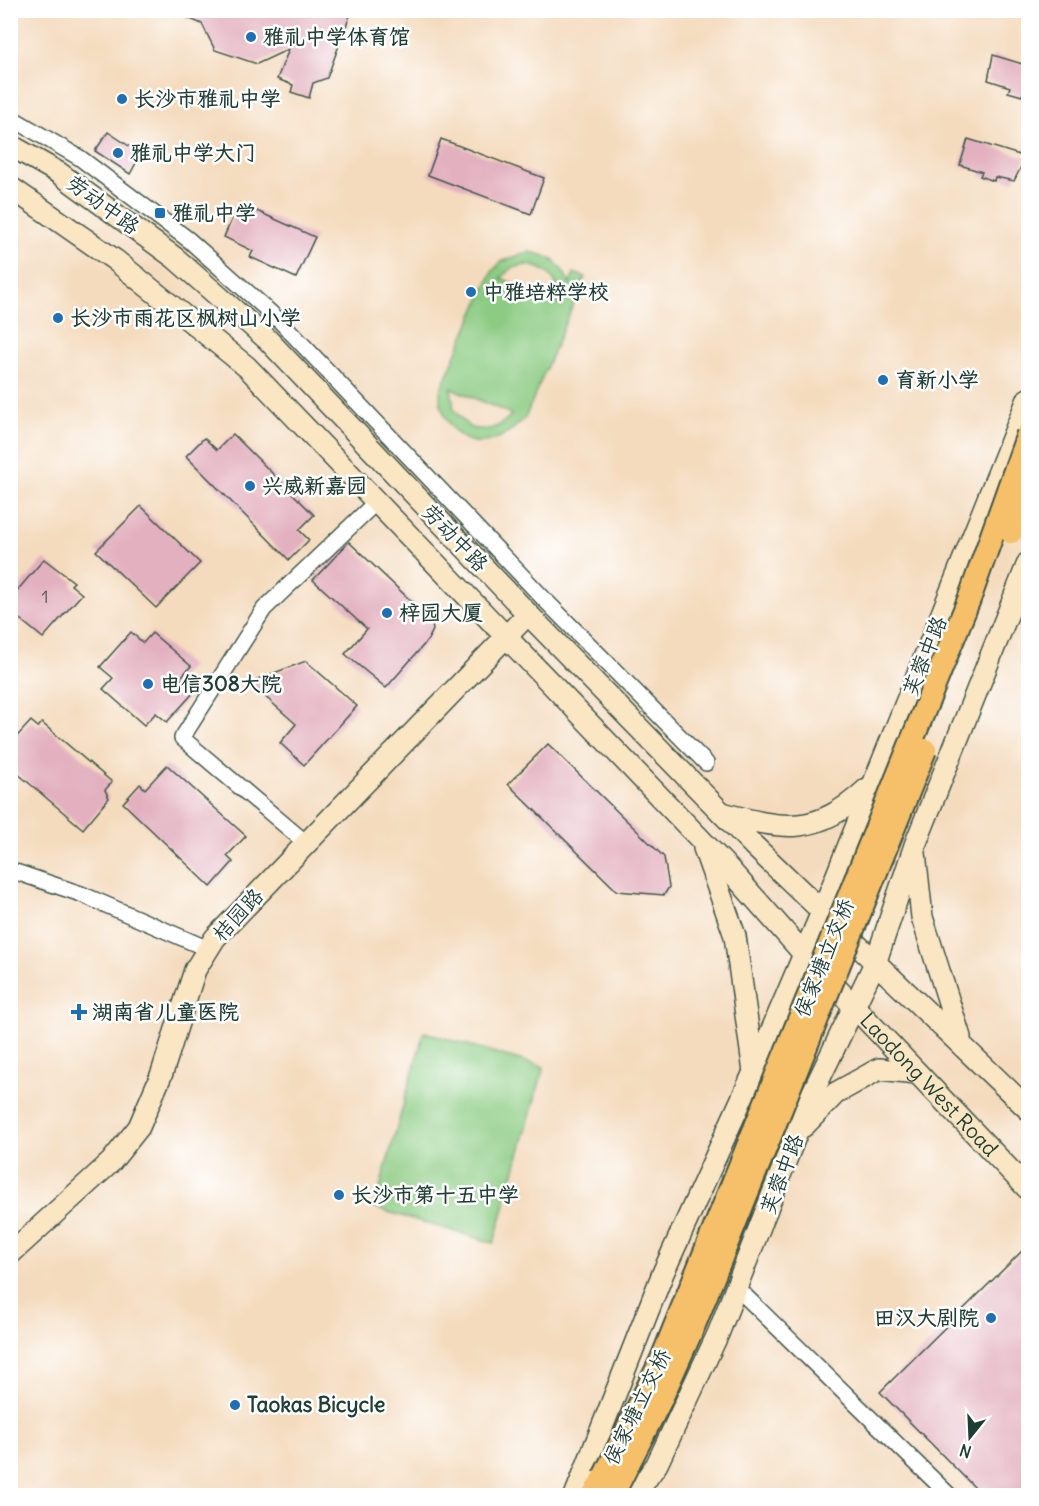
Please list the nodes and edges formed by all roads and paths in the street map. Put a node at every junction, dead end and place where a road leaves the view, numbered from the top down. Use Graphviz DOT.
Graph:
graph roads {
  1 [pos="10,117"];
  2 [pos="10,145"];
  3 [pos="10,187"];
  4 [pos="1029,399"];
  5 [pos="1029,434"];
  6 [pos="1029,483"];
  7 [pos="376,502"];
  8 [pos="1029,563"];
  9 [pos="528,614"];
  10 [pos="504,637"];
  11 [pos="706,763"];
  12 [pos="872,784"];
  13 [pos="721,812"];
  14 [pos="701,841"];
  15 [pos="306,843"];
  16 [pos="915,845"];
  17 [pos="10,870"];
  18 [pos="822,912"];
  19 [pos="208,950"];
  20 [pos="804,954"];
  21 [pos="876,961"];
  22 [pos="856,1007"];
  23 [pos="963,1043"];
  24 [pos="754,1072"];
  25 [pos="916,1073"];
  26 [pos="1029,1109"];
  27 [pos="800,1131"];
  28 [pos="1029,1189"];
  29 [pos="11,1252"];
  30 [pos="737,1288"];
  31 [pos="657,1464"];
  32 [pos="612,1490"];
  33 [pos="575,1496"];
  34 [pos="646,1496"];
  35 [pos="950,1496"];
  1 -- 11 [label="street"];
  2 -- 9 [label="main road, 劳动中路"];
  3 -- 7 [label="main road, 劳动中路"];
  4 -- 12 [label="main road, 芙蓉中路"];
  5 -- 32 [label="main road, 侯家塘立交桥, bridge"];
  6 -- 32 [label="main road, 侯家塘立交桥, bridge"];
  7 -- 10 [label="main road, 劳动中路"];
  7 -- 15 [label="street"];
  8 -- 16 [label="main road, 芙蓉中路"];
  9 -- 10 [label="main road, 桔园路"];
  9 -- 13 [label="main road, 劳动中路"];
  10 -- 14 [label="main road, 劳动中路"];
  10 -- 15 [label="main road, 桔园路"];
  12 -- 13 [label="main road"];
  12 -- 18 [label="main road, 芙蓉中路"];
  13 -- 18 [label="main road, 劳动中路"];
  14 -- 20 [label="main road, 劳动中路"];
  14 -- 24 [label="main road"];
  15 -- 19 [label="main road, 桔园路"];
  16 -- 21 [label="main road, 芙蓉中路"];
  16 -- 23 [label="main road"];
  17 -- 19 [label="street"];
  18 -- 20 [label="main road, 芙蓉中路"];
  18 -- 21 [label="main road, 劳动中路"];
  19 -- 29 [label="main road, 桔园路"];
  20 -- 22 [label="main road, 劳动中路"];
  20 -- 24 [label="main road"];
  21 -- 22 [label="main road, 芙蓉中路"];
  21 -- 23 [label="main road"];
  22 -- 25 [label="main road, Laodong West Road"];
  22 -- 27 [label="main road, 芙蓉中路"];
  23 -- 26 [label="main road"];
  24 -- 33 [label="main road"];
  25 -- 27 [label="main road"];
  25 -- 28 [label="main road, Laodong West Road"];
  27 -- 30 [label="main road, 芙蓉中路"];
  30 -- 31 [label="main road, 芙蓉中路"];
  30 -- 35 [label="street"];
  31 -- 32 [label="main road, 芙蓉中路"];
  31 -- 34 [label="main road"];
}
